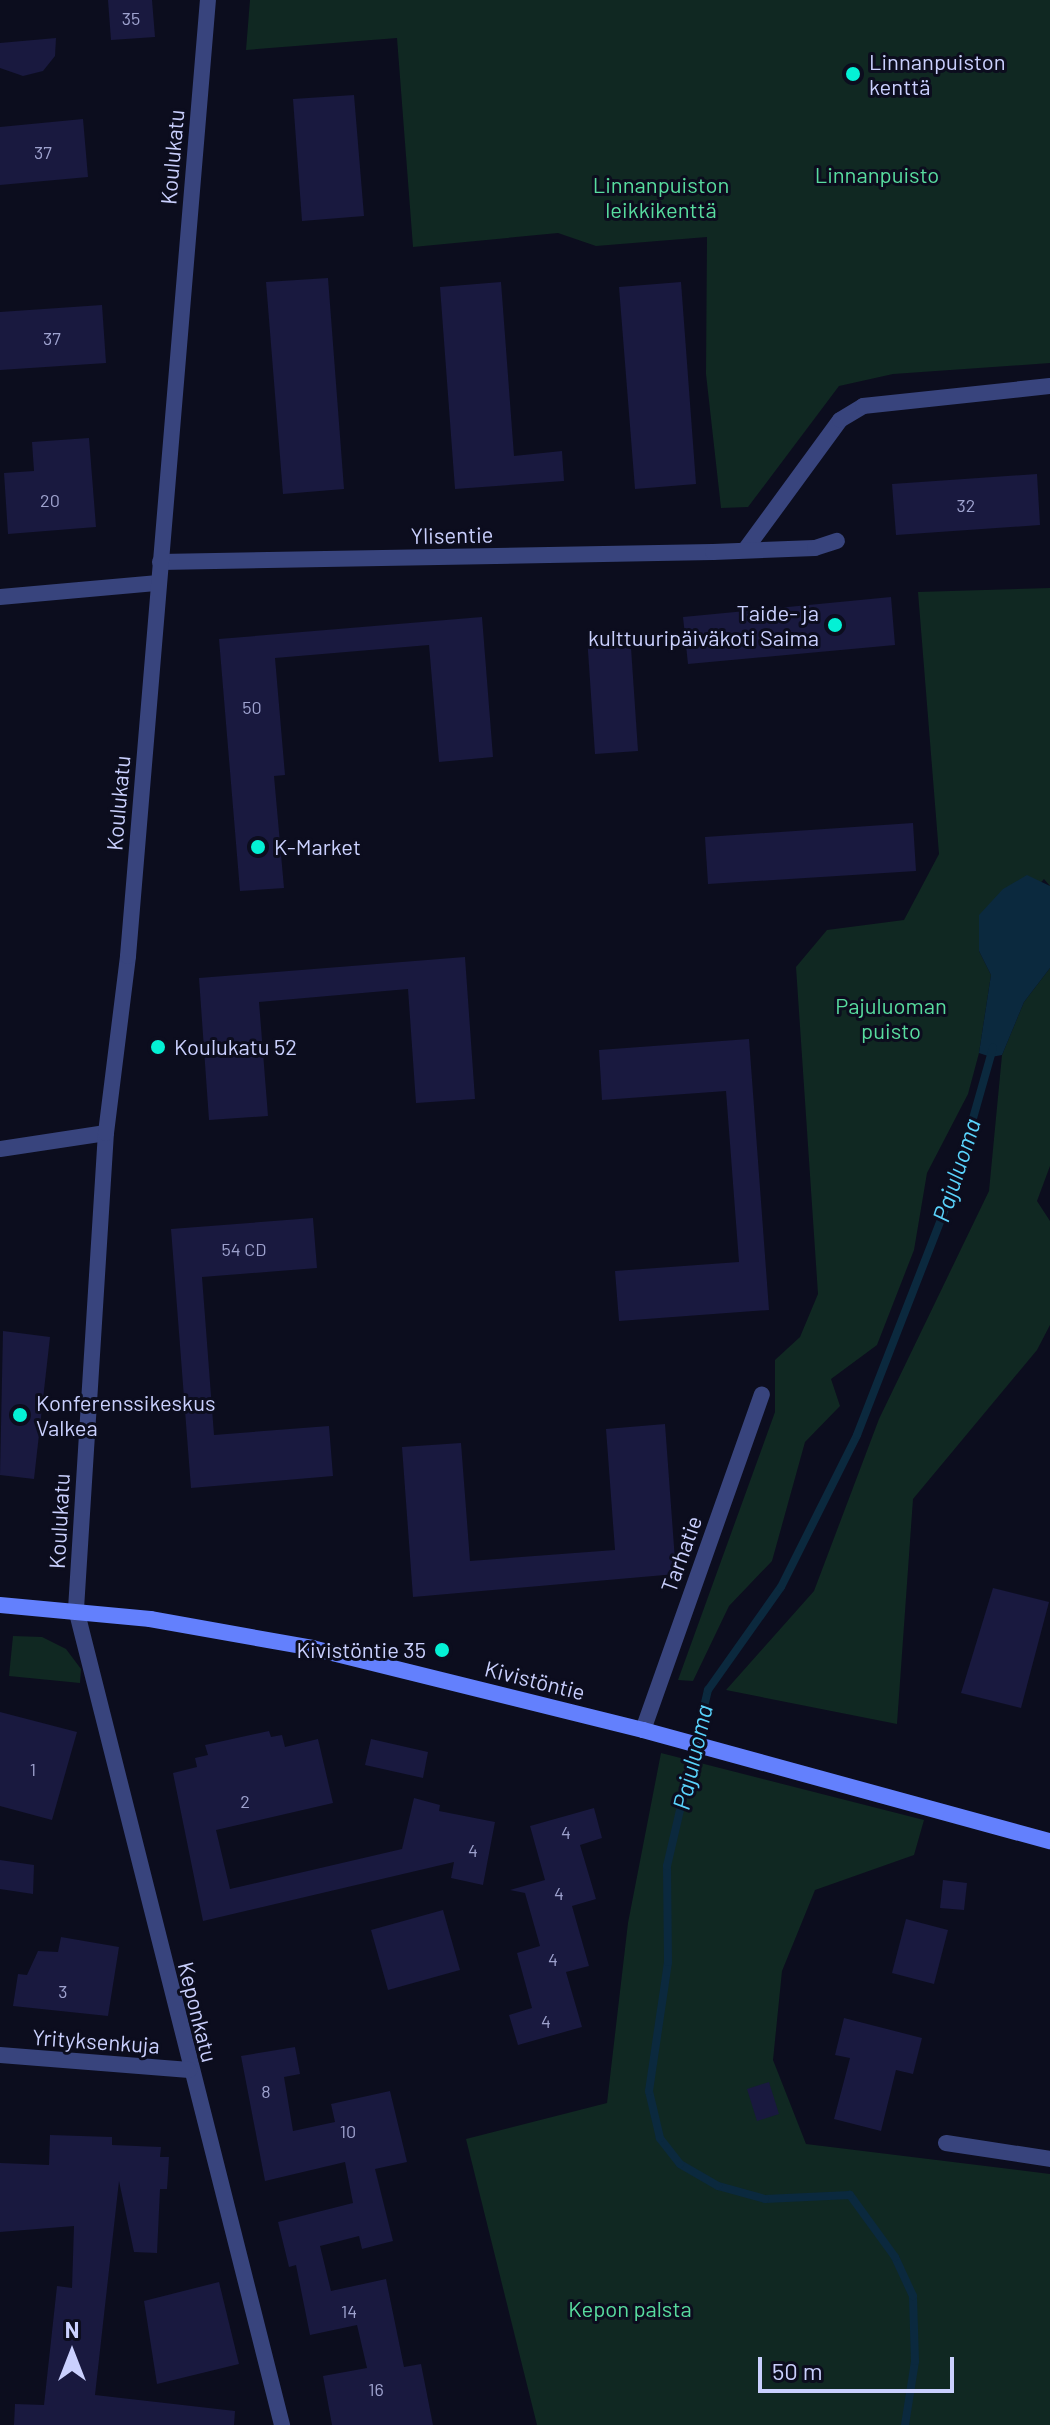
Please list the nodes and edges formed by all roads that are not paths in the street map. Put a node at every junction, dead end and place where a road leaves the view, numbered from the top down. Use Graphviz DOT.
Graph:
graph roads {
  1 [pos="208,0"];
  2 [pos="1050,386"];
  3 [pos="837,541"];
  4 [pos="745,550"];
  5 [pos="160,562"];
  6 [pos="158,583"];
  7 [pos="0,597"];
  8 [pos="106,1133"];
  9 [pos="0,1149"];
  10 [pos="762,1394"];
  11 [pos="0,1605"];
  12 [pos="76,1609"];
  13 [pos="643,1730"];
  14 [pos="1050,1841"];
  15 [pos="0,2055"];
  16 [pos="189,2070"];
  17 [pos="946,2143"];
  18 [pos="1050,2159"];
  19 [pos="282,2425"];
  1 -- 5 [label="street, Koulukatu"];
  2 -- 4 [label="street"];
  3 -- 4 [label="street, Ylisentie"];
  4 -- 5 [label="street, Ylisentie"];
  5 -- 6 [label="street, Koulukatu"];
  6 -- 7 [label="street"];
  6 -- 8 [label="street, Koulukatu"];
  8 -- 9 [label="street"];
  8 -- 12 [label="street, Koulukatu"];
  10 -- 13 [label="street, Tarhatie"];
  11 -- 12 [label="main road, Kivistöntie"];
  12 -- 13 [label="main road, Kivistöntie"];
  12 -- 16 [label="street, Keponkatu"];
  13 -- 14 [label="main road, Kivistöntie"];
  15 -- 16 [label="street, Yrityksenkuja"];
  16 -- 19 [label="street, Keponkatu"];
  17 -- 18 [label="street"];
}
